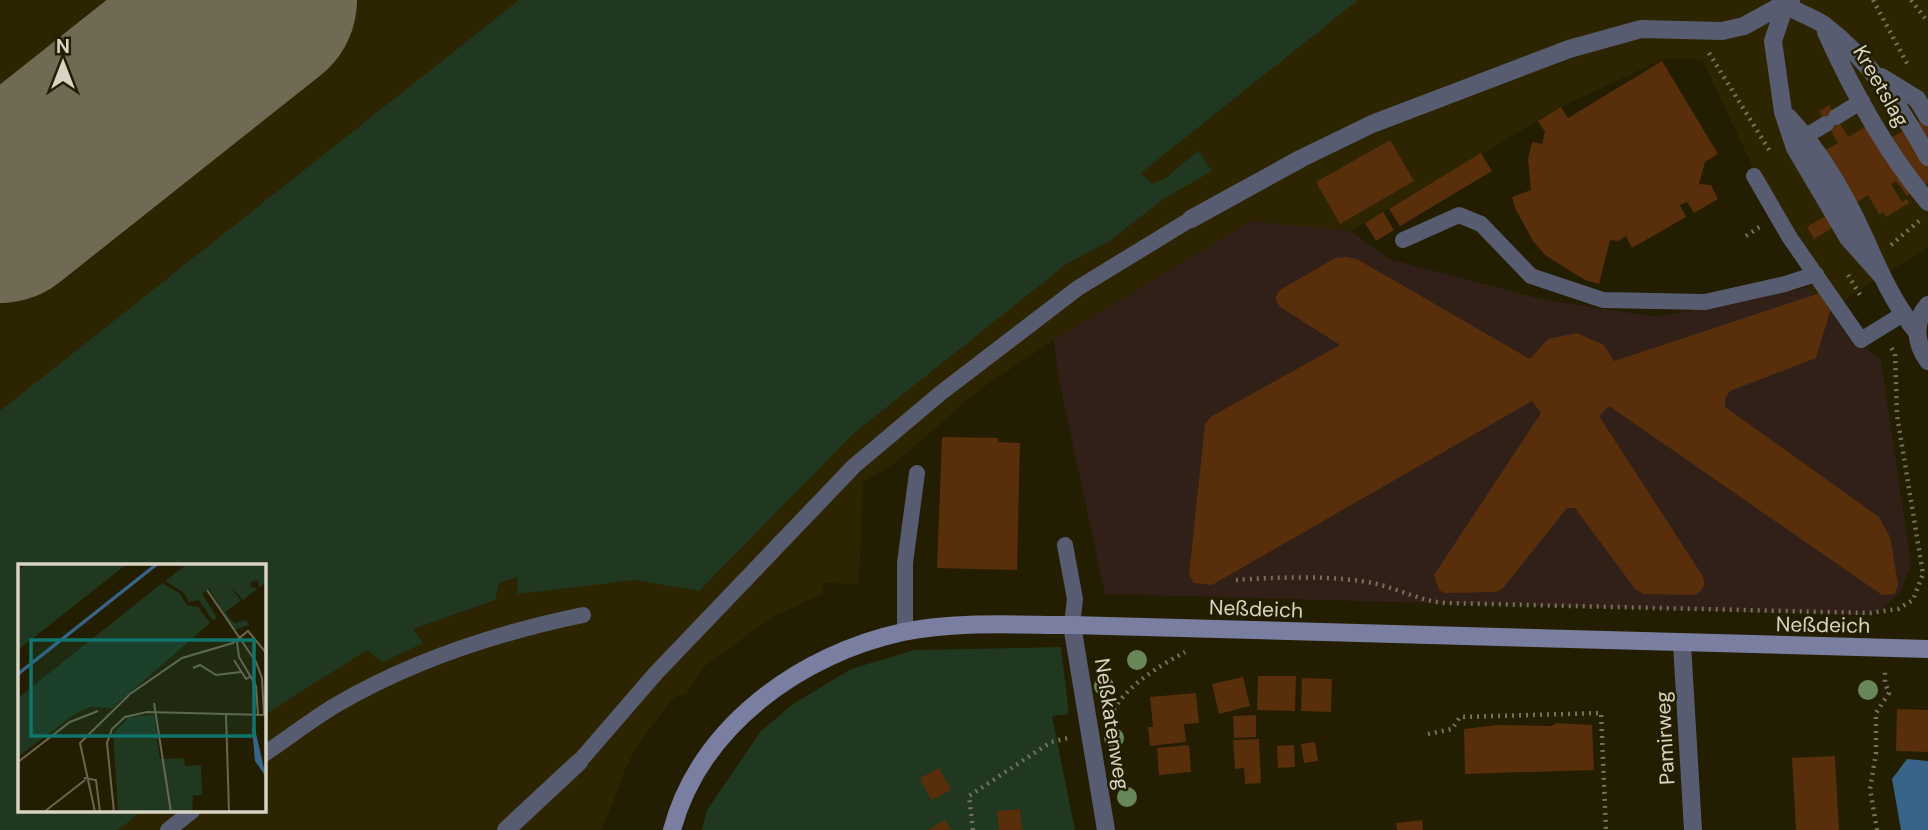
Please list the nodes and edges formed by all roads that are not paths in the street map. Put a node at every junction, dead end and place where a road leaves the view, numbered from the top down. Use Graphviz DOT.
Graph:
graph roads {
  1 [pos="1786,2"];
  2 [pos="1823,25"];
  3 [pos="1874,72"];
  4 [pos="1862,101"];
  5 [pos="1783,112"];
  6 [pos="1928,117"];
  7 [pos="1806,136"];
  8 [pos="1928,157"];
  9 [pos="1754,176"];
  10 [pos="1928,202"];
  11 [pos="1191,219"];
  12 [pos="1403,240"];
  13 [pos="1816,274"];
  14 [pos="1882,276"];
  15 [pos="1928,305"];
  16 [pos="1903,314"];
  17 [pos="1917,332"];
  18 [pos="1928,360"];
  19 [pos="917,473"];
  20 [pos="1065,545"];
  21 [pos="583,615"];
  22 [pos="1073,625"];
  23 [pos="905,632"];
  24 [pos="1682,644"];
  25 [pos="1928,649"];
  26 [pos="266,753"];
  27 [pos="579,762"];
  28 [pos="191,812"];
  29 [pos="168,830"];
  30 [pos="506,830"];
  31 [pos="672,830"];
  32 [pos="1106,830"];
  33 [pos="1693,830"];
  1 -- 2 [label="street, Kreetslag"];
  1 -- 5 [label="street"];
  1 -- 11 [label="street"];
  2 -- 3 [label="street, Kreetslag"];
  2 -- 4 [label="street, Kreetslag"];
  3 -- 6 [label="street, Kreetslag"];
  3 -- 8 [label="street, Kreetslag"];
  4 -- 7 [label="lane"];
  4 -- 10 [label="street, Kreetslag"];
  5 -- 7 [label="street"];
  5 -- 14 [label="street"];
  7 -- 14 [label="street"];
  9 -- 13 [label="lane"];
  11 -- 27 [label="lane"];
  12 -- 13 [label="lane"];
  13 -- 16 [label="lane"];
  14 -- 16 [label="street"];
  15 -- 17 [label="street"];
  16 -- 17 [label="street"];
  17 -- 18 [label="street"];
  19 -- 23 [label="lane"];
  20 -- 22 [label="lane"];
  21 -- 26 [label="lane"];
  22 -- 23 [label="street, Neßdeich"];
  22 -- 24 [label="street, Neßdeich"];
  22 -- 32 [label="street, Neßkatenweg"];
  23 -- 31 [label="street, Neßdeich"];
  24 -- 25 [label="street, Neßdeich"];
  24 -- 33 [label="street, Pamirweg"];
  27 -- 30 [label="street"];
  28 -- 29 [label="lane"];
}
